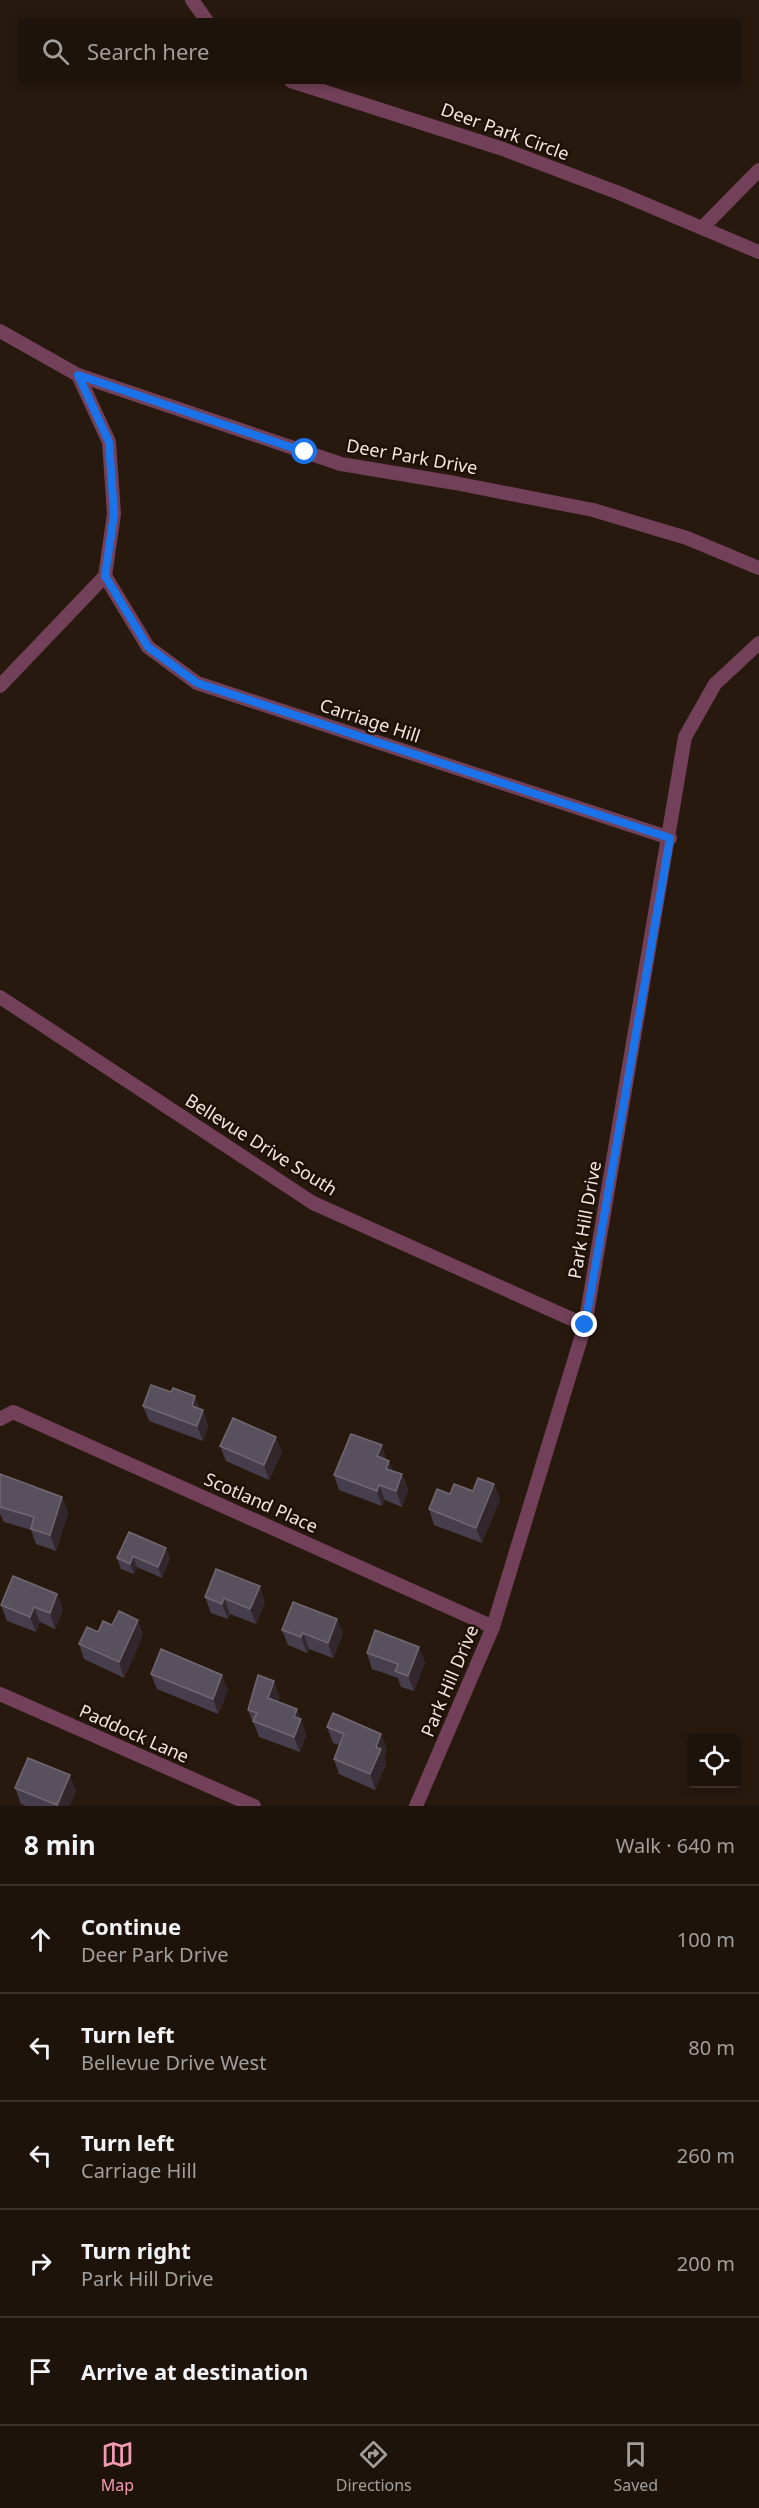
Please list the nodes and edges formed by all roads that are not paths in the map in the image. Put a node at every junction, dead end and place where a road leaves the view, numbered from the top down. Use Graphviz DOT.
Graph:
graph roads {
  1 [pos="192,0"];
  2 [pos="205,18"];
  3 [pos="300,84"];
  4 [pos="759,170"];
  5 [pos="702,228"];
  6 [pos="759,252"];
  7 [pos="0,331"];
  8 [pos="78,375"];
  9 [pos="759,568"];
  10 [pos="105,576"];
  11 [pos="759,643"];
  12 [pos="0,686"];
  13 [pos="670,838"];
  14 [pos="0,997"];
  15 [pos="585,1325"];
  16 [pos="0,1419"];
  17 [pos="494,1627"];
  18 [pos="0,1694"];
  19 [pos="254,1806"];
  20 [pos="416,1806"];
  1 -- 2 [label="street"];
  3 -- 5 [label="street, Deer Park Circle"];
  4 -- 5 [label="street"];
  5 -- 6 [label="street, Deer Park Circle"];
  7 -- 8 [label="street, Deer Park Drive"];
  8 -- 9 [label="street, Deer Park Drive"];
  8 -- 10 [label="street"];
  10 -- 12 [label="street"];
  10 -- 13 [label="street, Carriage Hill"];
  11 -- 13 [label="street, Park Hill Drive"];
  13 -- 15 [label="street, Park Hill Drive"];
  14 -- 15 [label="street, Bellevue Drive South"];
  15 -- 17 [label="street, Park Hill Drive"];
  16 -- 17 [label="street, Scotland Place"];
  17 -- 20 [label="street, Park Hill Drive"];
  18 -- 19 [label="street, Paddock Lane"];
}
